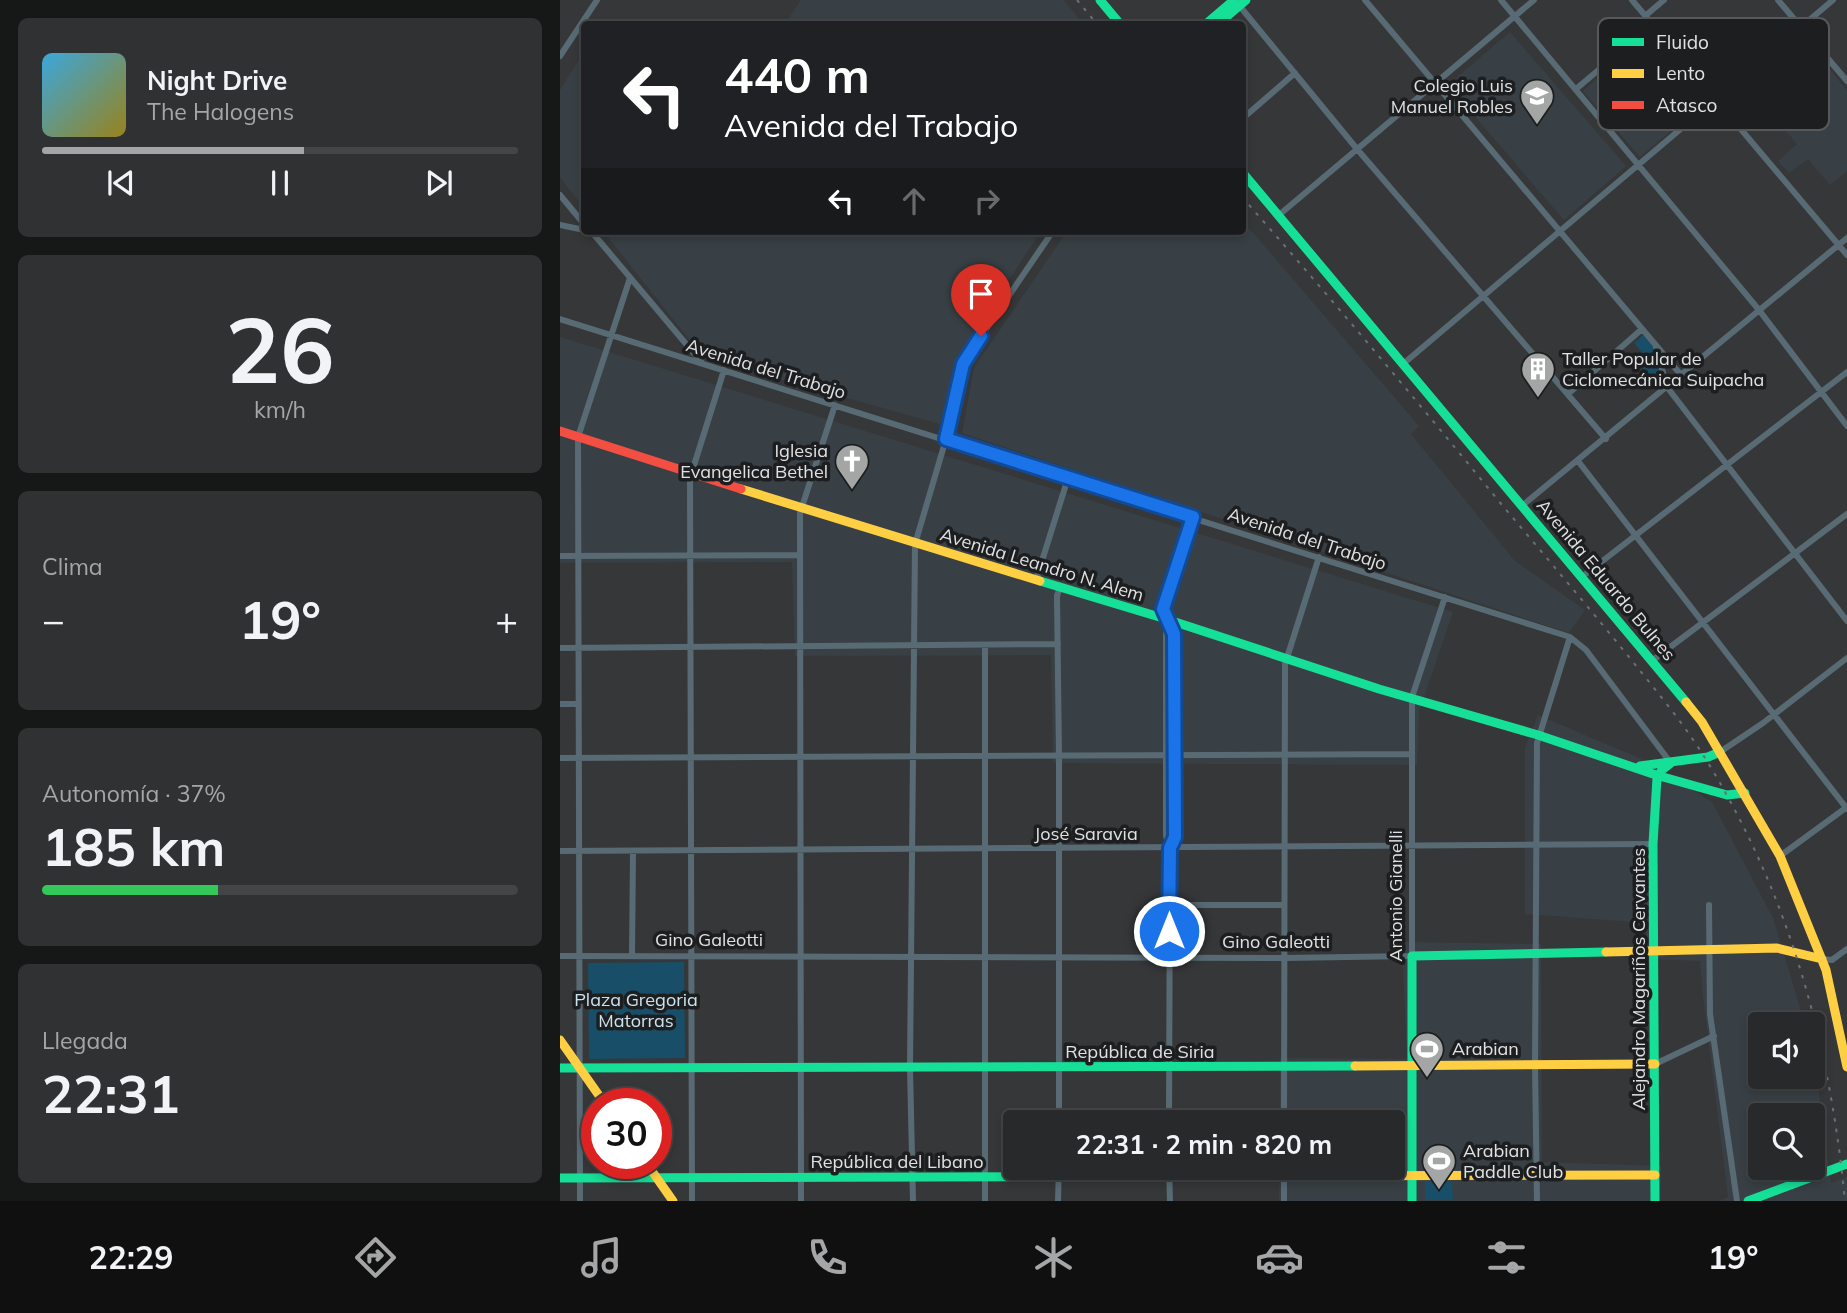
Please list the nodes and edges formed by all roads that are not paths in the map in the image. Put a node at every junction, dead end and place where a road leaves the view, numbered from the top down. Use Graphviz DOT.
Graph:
graph roads {
  1 [pos="597,0"];
  2 [pos="1100,0"];
  3 [pos="1365,0"];
  4 [pos="1501,0"];
  5 [pos="1534,0"];
  6 [pos="1632,0"];
  7 [pos="1664,0"];
  8 [pos="1778,0"];
  9 [pos="1833,0"];
  10 [pos="1239,2"];
  11 [pos="1515,16"];
  12 [pos="1645,16"];
  13 [pos="1793,18"];
  14 [pos="1812,18"];
  15 [pos="583,21"];
  16 [pos="1118,21"];
  17 [pos="1210,21"];
  18 [pos="1221,21"];
  19 [pos="581,24"];
  20 [pos="560,56"];
  21 [pos="1829,60"];
  22 [pos="1598,70"];
  23 [pos="1295,73"];
  24 [pos="1847,81"];
  25 [pos="1435,84"];
  26 [pos="1576,89"];
  27 [pos="1246,116"];
  28 [pos="1598,116"];
  29 [pos="1610,130"];
  30 [pos="1679,130"];
  31 [pos="1742,130"];
  32 [pos="1357,149"];
  33 [pos="1638,164"];
  34 [pos="1246,177"];
  35 [pos="560,195"];
  36 [pos="1279,215"];
  37 [pos="581,220"];
  38 [pos="560,225"];
  39 [pos="581,229"];
  40 [pos="1560,232"];
  41 [pos="593,235"];
  42 [pos="1051,235"];
  43 [pos="1847,238"];
  44 [pos="1839,245"];
  45 [pos="1847,255"];
  46 [pos="630,278"];
  47 [pos="1484,295"];
  48 [pos="1759,310"];
  49 [pos="560,319"];
  50 [pos="1642,329"];
  51 [pos="610,335"];
  52 [pos="1655,345"];
  53 [pos="702,363"];
  54 [pos="1403,364"];
  55 [pos="724,370"];
  56 [pos="1847,372"];
  57 [pos="1681,375"];
  58 [pos="1667,387"];
  59 [pos="1821,392"];
  60 [pos="1568,394"];
  61 [pos="835,405"];
  62 [pos="1847,426"];
  63 [pos="560,431"];
  64 [pos="578,437"];
  65 [pos="946,439"];
  66 [pos="1606,439"];
  67 [pos="1578,461"];
  68 [pos="1727,466"];
  69 [pos="690,473"];
  70 [pos="1068,478"];
  71 [pos="1523,505"];
  72 [pos="801,508"];
  73 [pos="1847,514"];
  74 [pos="1193,517"];
  75 [pos="1637,535"];
  76 [pos="915,544"];
  77 [pos="1794,553"];
  78 [pos="799,555"];
  79 [pos="560,556"];
  80 [pos="577,556"];
  81 [pos="688,556"];
  82 [pos="1319,557"];
  83 [pos="1583,576"];
  84 [pos="1036,580"];
  85 [pos="1060,587"];
  86 [pos="1445,597"];
  87 [pos="1167,619"];
  88 [pos="1847,621"];
  89 [pos="1705,622"];
  90 [pos="1570,637"];
  91 [pos="1058,643"];
  92 [pos="915,645"];
  93 [pos="985,645"];
  94 [pos="798,646"];
  95 [pos="689,647"];
  96 [pos="560,648"];
  97 [pos="578,648"];
  98 [pos="1286,657"];
  99 [pos="1847,658"];
  100 [pos="1653,660"];
  101 [pos="1412,697"];
  102 [pos="560,704"];
  103 [pos="578,704"];
  104 [pos="1775,713"];
  105 [pos="1538,735"];
  106 [pos="1720,752"];
  107 [pos="1284,754"];
  108 [pos="1411,754"];
  109 [pos="1059,755"];
  110 [pos="914,756"];
  111 [pos="985,756"];
  112 [pos="1166,756"];
  113 [pos="1175,756"];
  114 [pos="799,757"];
  115 [pos="560,758"];
  116 [pos="578,758"];
  117 [pos="690,758"];
  118 [pos="1671,763"];
  119 [pos="1636,766"];
  120 [pos="1658,775"];
  121 [pos="1745,793"];
  122 [pos="1847,807"];
  123 [pos="1653,844"];
  124 [pos="1535,845"];
  125 [pos="1412,846"];
  126 [pos="1284,847"];
  127 [pos="1059,848"];
  128 [pos="1170,848"];
  129 [pos="912,849"];
  130 [pos="985,849"];
  131 [pos="690,850"];
  132 [pos="799,850"];
  133 [pos="560,851"];
  134 [pos="578,851"];
  135 [pos="633,851"];
  136 [pos="1780,856"];
  137 [pos="1169,905"];
  138 [pos="1284,905"];
  139 [pos="1709,905"];
  140 [pos="1709,949"];
  141 [pos="1847,949"];
  142 [pos="1654,951"];
  143 [pos="1535,953"];
  144 [pos="560,956"];
  145 [pos="579,956"];
  146 [pos="632,956"];
  147 [pos="691,956"];
  148 [pos="1412,956"];
  149 [pos="800,957"];
  150 [pos="911,957"];
  151 [pos="985,957"];
  152 [pos="1059,958"];
  153 [pos="1169,958"];
  154 [pos="1284,958"];
  155 [pos="1822,959"];
  156 [pos="1714,1036"];
  157 [pos="560,1040"];
  158 [pos="1655,1064"];
  159 [pos="1412,1066"];
  160 [pos="1535,1066"];
  161 [pos="1847,1066"];
  162 [pos="1284,1067"];
  163 [pos="560,1068"];
  164 [pos="691,1068"];
  165 [pos="800,1068"];
  166 [pos="910,1068"];
  167 [pos="985,1068"];
  168 [pos="1059,1068"];
  169 [pos="1169,1068"];
  170 [pos="579,1069"];
  171 [pos="593,1088"];
  172 [pos="1059,1110"];
  173 [pos="1169,1110"];
  174 [pos="1284,1110"];
  175 [pos="1847,1164"];
  176 [pos="1537,1175"];
  177 [pos="1655,1175"];
  178 [pos="1003,1176"];
  179 [pos="1405,1176"];
  180 [pos="1412,1176"];
  181 [pos="985,1177"];
  182 [pos="560,1178"];
  183 [pos="580,1178"];
  184 [pos="672,1178"];
  185 [pos="692,1178"];
  186 [pos="801,1178"];
  187 [pos="913,1178"];
  188 [pos="658,1179"];
  189 [pos="1059,1180"];
  190 [pos="1170,1180"];
  191 [pos="1284,1180"];
  192 [pos="580,1201"];
  193 [pos="673,1201"];
  194 [pos="692,1201"];
  195 [pos="801,1201"];
  196 [pos="913,1201"];
  197 [pos="985,1201"];
  198 [pos="1058,1201"];
  199 [pos="1170,1201"];
  200 [pos="1284,1201"];
  201 [pos="1412,1201"];
  202 [pos="1537,1201"];
  203 [pos="1655,1201"];
  204 [pos="1737,1201"];
  205 [pos="1748,1201"];
  1 -- 15 [label="street"];
  2 -- 16 [label="main road"];
  3 -- 25 [label="street"];
  4 -- 11 [label="street"];
  5 -- 11 [label="street"];
  6 -- 12 [label="street"];
  7 -- 12 [label="street"];
  8 -- 13 [label="street"];
  9 -- 14 [label="street"];
  10 -- 17 [label="main road"];
  10 -- 18 [label="main road"];
  10 -- 23 [label="street"];
  11 -- 25 [label="street"];
  11 -- 26 [label="street"];
  19 -- 20 [label="street"];
  21 -- 24 [label="street"];
  22 -- 26 [label="street"];
  23 -- 27 [label="street"];
  23 -- 32 [label="street"];
  25 -- 32 [label="street"];
  25 -- 40 [label="street"];
  26 -- 28 [label="street"];
  29 -- 33 [label="street"];
  30 -- 33 [label="street"];
  31 -- 44 [label="street"];
  32 -- 36 [label="street"];
  32 -- 47 [label="street"];
  33 -- 40 [label="street"];
  33 -- 48 [label="street"];
  34 -- 36 [label="main road, Avenida Eduardo Bulnes"];
  35 -- 37 [label="street"];
  36 -- 54 [label="main road, Avenida Eduardo Bulnes"];
  38 -- 39 [label="street"];
  40 -- 47 [label="street"];
  40 -- 50 [label="street"];
  41 -- 46 [label="street"];
  42 -- 65 [label="street"];
  43 -- 44 [label="street"];
  44 -- 45 [label="street"];
  44 -- 48 [label="street"];
  46 -- 51 [label="street"];
  46 -- 53 [label="street"];
  47 -- 54 [label="street"];
  47 -- 60 [label="street"];
  48 -- 57 [label="street"];
  48 -- 59 [label="street"];
  49 -- 51 [label="street, Avenida del Trabajo"];
  50 -- 52 [label="street"];
  50 -- 60 [label="street"];
  51 -- 53 [label="street, Avenida del Trabajo"];
  51 -- 64 [label="street"];
  52 -- 57 [label="street"];
  52 -- 58 [label="street"];
  53 -- 55 [label="street, Avenida del Trabajo"];
  54 -- 71 [label="main road, Avenida Eduardo Bulnes"];
  55 -- 61 [label="street, Avenida del Trabajo"];
  55 -- 69 [label="street"];
  56 -- 59 [label="street"];
  57 -- 58 [label="street"];
  58 -- 66 [label="street"];
  58 -- 68 [label="street"];
  59 -- 62 [label="street"];
  59 -- 68 [label="street"];
  60 -- 66 [label="street"];
  61 -- 65 [label="street, Avenida del Trabajo"];
  61 -- 72 [label="street"];
  63 -- 64 [label="main road, Avenida Leandro N. Alem"];
  64 -- 69 [label="main road, Avenida Leandro N. Alem"];
  64 -- 80 [label="street"];
  65 -- 70 [label="street, Avenida del Trabajo"];
  65 -- 76 [label="street"];
  66 -- 67 [label="street"];
  67 -- 71 [label="street"];
  67 -- 75 [label="street"];
  68 -- 75 [label="street"];
  68 -- 77 [label="street"];
  69 -- 72 [label="main road, Avenida Leandro N. Alem"];
  69 -- 81 [label="street"];
  70 -- 74 [label="street, Avenida del Trabajo"];
  70 -- 84 [label="street"];
  71 -- 83 [label="main road, Avenida Eduardo Bulnes"];
  72 -- 76 [label="main road, Avenida Leandro N. Alem"];
  72 -- 78 [label="street"];
  73 -- 77 [label="street"];
  74 -- 82 [label="street, Avenida del Trabajo"];
  74 -- 87 [label="street"];
  75 -- 83 [label="street"];
  75 -- 89 [label="street"];
  76 -- 84 [label="main road, Avenida Leandro N. Alem"];
  76 -- 92 [label="street"];
  77 -- 88 [label="street"];
  77 -- 89 [label="street"];
  78 -- 81 [label="street"];
  78 -- 94 [label="street"];
  79 -- 80 [label="street"];
  80 -- 81 [label="street"];
  80 -- 97 [label="street"];
  81 -- 95 [label="street"];
  82 -- 86 [label="street, Avenida del Trabajo"];
  82 -- 98 [label="street"];
  83 -- 100 [label="main road, Avenida Eduardo Bulnes"];
  84 -- 85 [label="main road, Avenida Leandro N. Alem"];
  85 -- 87 [label="main road, Avenida Leandro N. Alem"];
  85 -- 91 [label="street"];
  86 -- 90 [label="street, Avenida del Trabajo"];
  86 -- 101 [label="street, Antonio Gianelli"];
  87 -- 98 [label="main road, Avenida Leandro N. Alem"];
  87 -- 112 [label="street"];
  87 -- 113 [label="street"];
  89 -- 100 [label="street"];
  89 -- 104 [label="street"];
  90 -- 105 [label="street"];
  90 -- 118 [label="street, Avenida del Trabajo"];
  91 -- 93 [label="street"];
  91 -- 109 [label="street"];
  92 -- 93 [label="street"];
  92 -- 94 [label="street"];
  92 -- 110 [label="street"];
  93 -- 111 [label="street"];
  94 -- 95 [label="street"];
  94 -- 114 [label="street"];
  95 -- 97 [label="street"];
  95 -- 117 [label="street"];
  96 -- 97 [label="street"];
  97 -- 103 [label="street"];
  98 -- 101 [label="main road, Avenida Leandro N. Alem"];
  98 -- 107 [label="street"];
  99 -- 104 [label="street"];
  100 -- 106 [label="main road, Avenida Eduardo Bulnes"];
  101 -- 105 [label="main road, Avenida Leandro N. Alem"];
  101 -- 108 [label="street, Antonio Gianelli"];
  102 -- 103 [label="street"];
  103 -- 116 [label="street"];
  104 -- 106 [label="street"];
  104 -- 122 [label="street"];
  105 -- 119 [label="main road, Avenida Leandro N. Alem"];
  105 -- 124 [label="street"];
  106 -- 118 [label="main road, Avenida Leandro N. Alem"];
  106 -- 121 [label="main road, Avenida Eduardo Bulnes"];
  107 -- 108 [label="street"];
  107 -- 113 [label="street"];
  107 -- 126 [label="street"];
  108 -- 125 [label="street, Antonio Gianelli"];
  109 -- 111 [label="street"];
  109 -- 112 [label="street"];
  109 -- 127 [label="street"];
  110 -- 111 [label="street"];
  110 -- 114 [label="street"];
  110 -- 129 [label="street"];
  111 -- 130 [label="street"];
  112 -- 113 [label="street"];
  112 -- 128 [label="street"];
  113 -- 128 [label="street"];
  114 -- 117 [label="street"];
  114 -- 132 [label="street"];
  115 -- 116 [label="street"];
  116 -- 117 [label="street"];
  116 -- 134 [label="street"];
  117 -- 131 [label="street"];
  118 -- 119 [label="main road, Avenida Leandro N. Alem"];
  118 -- 120 [label="main road"];
  119 -- 120 [label="main road, Avenida Leandro N. Alem"];
  120 -- 121 [label="main road, Avenida Leandro N. Alem"];
  120 -- 123 [label="main road, Alejandro Magariños Cervantes"];
  121 -- 136 [label="main road, Avenida Eduardo Bulnes"];
  122 -- 136 [label="street"];
  123 -- 124 [label="street, José Saravia"];
  123 -- 142 [label="main road, Alejandro Magariños Cervantes"];
  124 -- 125 [label="street, José Saravia"];
  124 -- 143 [label="street"];
  125 -- 126 [label="street, José Saravia"];
  125 -- 148 [label="street, Antonio Gianelli"];
  126 -- 128 [label="street, José Saravia"];
  126 -- 138 [label="street"];
  127 -- 128 [label="street, José Saravia"];
  127 -- 130 [label="street, José Saravia"];
  127 -- 152 [label="street"];
  128 -- 137 [label="street"];
  129 -- 130 [label="street, José Saravia"];
  129 -- 132 [label="street, José Saravia"];
  129 -- 150 [label="street"];
  130 -- 151 [label="street"];
  131 -- 132 [label="street, José Saravia"];
  131 -- 135 [label="street, José Saravia"];
  131 -- 147 [label="street"];
  132 -- 149 [label="street"];
  133 -- 134 [label="street, José Saravia"];
  134 -- 135 [label="street, José Saravia"];
  134 -- 145 [label="street"];
  135 -- 146 [label="street"];
  136 -- 155 [label="main road, Avenida Eduardo Bulnes"];
  137 -- 138 [label="street"];
  137 -- 153 [label="street"];
  138 -- 154 [label="street"];
  139 -- 140 [label="street"];
  140 -- 142 [label="main road, Gino Galeotti"];
  140 -- 155 [label="main road, Gino Galeotti"];
  140 -- 156 [label="street"];
  141 -- 155 [label="street"];
  142 -- 143 [label="main road, Gino Galeotti"];
  142 -- 158 [label="main road, Alejandro Magariños Cervantes"];
  143 -- 148 [label="main road, Gino Galeotti"];
  143 -- 160 [label="street"];
  144 -- 145 [label="street, Gino Galeotti"];
  145 -- 146 [label="street, Gino Galeotti"];
  145 -- 170 [label="street"];
  146 -- 147 [label="street, Gino Galeotti"];
  147 -- 149 [label="street, Gino Galeotti"];
  147 -- 164 [label="street"];
  148 -- 154 [label="street, Gino Galeotti"];
  148 -- 159 [label="main road, Antonio Gianelli"];
  149 -- 150 [label="street, Gino Galeotti"];
  149 -- 165 [label="street"];
  150 -- 151 [label="street, Gino Galeotti"];
  150 -- 166 [label="street"];
  151 -- 152 [label="street, Gino Galeotti"];
  151 -- 167 [label="street"];
  152 -- 153 [label="street, Gino Galeotti"];
  152 -- 168 [label="street"];
  153 -- 154 [label="street, Gino Galeotti"];
  153 -- 169 [label="street"];
  154 -- 162 [label="street"];
  155 -- 161 [label="main road, Avenida Eduardo Bulnes"];
  156 -- 158 [label="street, República de Siria"];
  156 -- 204 [label="street"];
  157 -- 170 [label="main road"];
  158 -- 160 [label="main road, República de Siria"];
  158 -- 177 [label="main road, Alejandro Magariños Cervantes"];
  159 -- 160 [label="main road, República de Siria"];
  159 -- 162 [label="main road, República de Siria"];
  159 -- 180 [label="main road, Antonio Gianelli"];
  160 -- 176 [label="street"];
  162 -- 169 [label="main road, República de Siria"];
  162 -- 174 [label="street"];
  163 -- 170 [label="main road, República de Siria"];
  164 -- 165 [label="main road, República de Siria"];
  164 -- 170 [label="main road, República de Siria"];
  164 -- 185 [label="street"];
  165 -- 166 [label="main road, República de Siria"];
  165 -- 186 [label="street"];
  166 -- 167 [label="main road, República de Siria"];
  166 -- 187 [label="street"];
  167 -- 168 [label="main road, República de Siria"];
  167 -- 181 [label="street"];
  168 -- 169 [label="main road, República de Siria"];
  168 -- 172 [label="street"];
  169 -- 173 [label="street"];
  170 -- 171 [label="main road"];
  170 -- 183 [label="street"];
  175 -- 205 [label="main road"];
  176 -- 177 [label="main road, República del Libano"];
  176 -- 180 [label="main road, República del Libano"];
  176 -- 202 [label="street"];
  177 -- 203 [label="main road, Alejandro Magariños Cervantes"];
  178 -- 181 [label="main road, República del Libano"];
  179 -- 180 [label="main road, República del Libano"];
  180 -- 201 [label="main road, Antonio Gianelli"];
  181 -- 187 [label="main road, República del Libano"];
  181 -- 197 [label="street"];
  182 -- 183 [label="main road, República del Libano"];
  183 -- 192 [label="street"];
  184 -- 185 [label="main road, República del Libano"];
  185 -- 186 [label="main road, República del Libano"];
  185 -- 194 [label="street"];
  186 -- 187 [label="main road, República del Libano"];
  186 -- 195 [label="street"];
  187 -- 196 [label="street"];
  188 -- 193 [label="main road"];
  189 -- 198 [label="street"];
  190 -- 199 [label="street"];
  191 -- 200 [label="street"];
}
